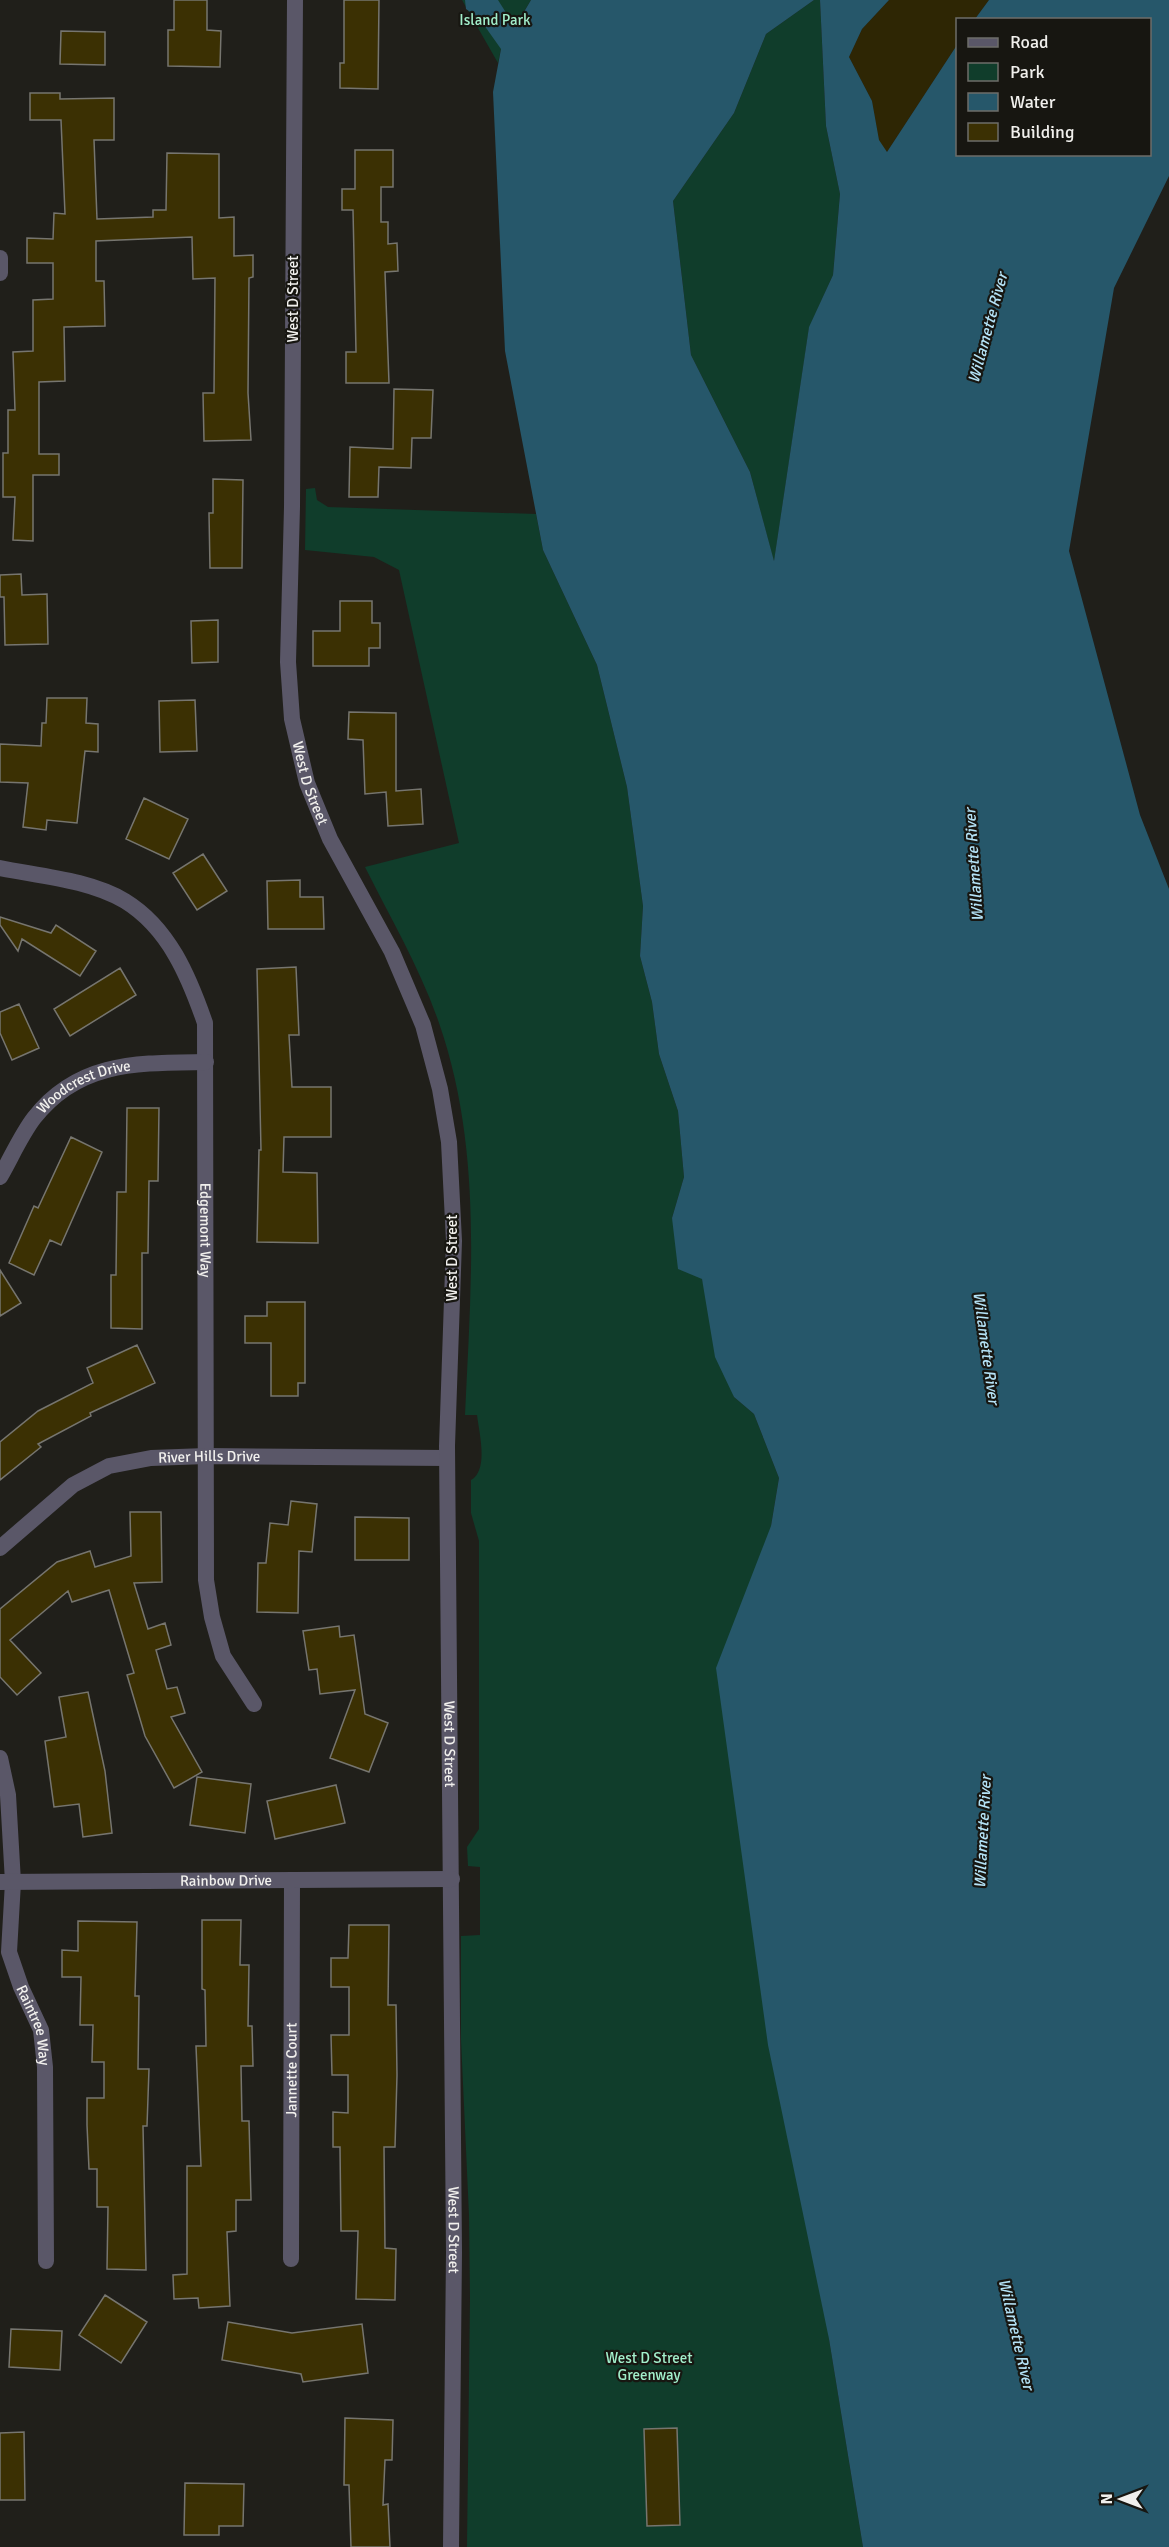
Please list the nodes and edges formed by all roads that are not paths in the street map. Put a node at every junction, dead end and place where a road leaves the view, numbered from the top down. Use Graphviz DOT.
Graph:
graph roads {
  1 [pos="295,0"];
  2 [pos="0,258"];
  3 [pos="0,273"];
  4 [pos="0,868"];
  5 [pos="206,1062"];
  6 [pos="0,1178"];
  7 [pos="206,1456"];
  8 [pos="447,1458"];
  9 [pos="0,1548"];
  10 [pos="254,1704"];
  11 [pos="0,1758"];
  12 [pos="452,1879"];
  13 [pos="292,1880"];
  14 [pos="7,1882"];
  15 [pos="291,2259"];
  16 [pos="46,2261"];
  17 [pos="451,2547"];
  1 -- 8 [label="street, West D Street"];
  2 -- 3 [label="street"];
  4 -- 5 [label="street, Edgemont Way"];
  5 -- 6 [label="street, Woodcrest Drive"];
  5 -- 7 [label="street, Edgemont Way"];
  7 -- 8 [label="street, River Hills Drive"];
  7 -- 9 [label="street, River Hills Drive"];
  7 -- 10 [label="street, Edgemont Way"];
  8 -- 12 [label="street, West D Street"];
  11 -- 14 [label="street, Raintree Way"];
  12 -- 13 [label="street, Rainbow Drive"];
  12 -- 17 [label="street, West D Street"];
  13 -- 14 [label="street, Rainbow Drive"];
  13 -- 15 [label="street, Jannette Court"];
  14 -- 16 [label="street, Raintree Way"];
}
